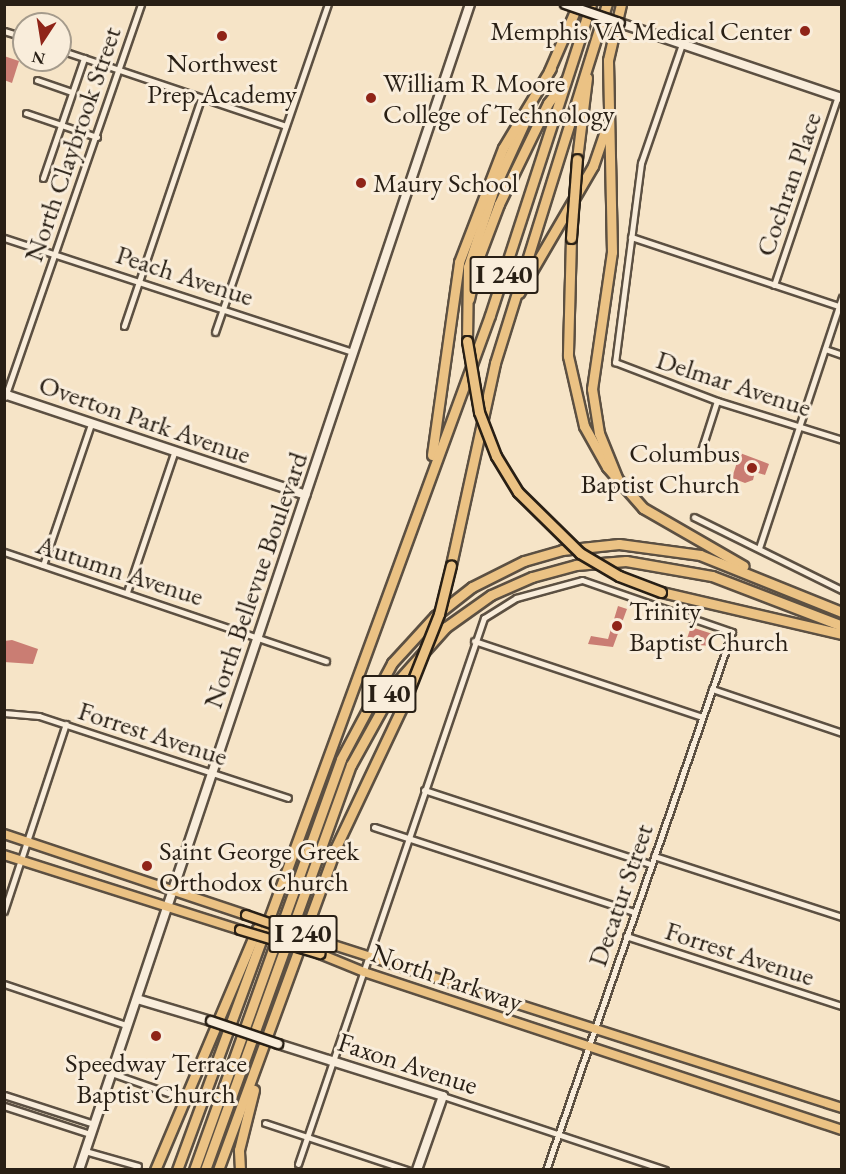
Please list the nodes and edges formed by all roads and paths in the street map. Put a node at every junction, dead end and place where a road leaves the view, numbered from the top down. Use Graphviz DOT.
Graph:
graph roads {
  1 [pos="141,4"];
  2 [pos="328,4"];
  3 [pos="470,4"];
  4 [pos="565,4"];
  5 [pos="578,4"];
  6 [pos="591,4"];
  7 [pos="607,4"];
  8 [pos="621,4"];
  9 [pos="682,44"];
  10 [pos="72,54"];
  11 [pos="84,58"];
  12 [pos="588,62"];
  13 [pos="551,68"];
  14 [pos="119,69"];
  15 [pos="569,76"];
  16 [pos="37,81"];
  17 [pos="72,92"];
  18 [pos="840,97"];
  19 [pos="201,98"];
  20 [pos="26,113"];
  21 [pos="608,119"];
  22 [pos="61,125"];
  23 [pos="286,126"];
  24 [pos="97,137"];
  25 [pos="43,178"];
  26 [pos="631,237"];
  27 [pos="4,238"];
  28 [pos="55,254"];
  29 [pos="139,279"];
  30 [pos="774,285"];
  31 [pos="468,286"];
  32 [pos="842,297"];
  33 [pos="514,300"];
  34 [pos="838,306"];
  35 [pos="224,307"];
  36 [pos="124,326"];
  37 [pos="216,332"];
  38 [pos="825,349"];
  39 [pos="353,352"];
  40 [pos="842,355"];
  41 [pos="5,395"];
  42 [pos="717,401"];
  43 [pos="91,424"];
  44 [pos="800,426"];
  45 [pos="842,440"];
  46 [pos="175,450"];
  47 [pos="699,456"];
  48 [pos="430,472"];
  49 [pos="620,485"];
  50 [pos="306,495"];
  51 [pos="694,517"];
  52 [pos="759,548"];
  53 [pos="4,552"];
  54 [pos="43,565"];
  55 [pos="842,590"];
  56 [pos="127,592"];
  57 [pos="800,595"];
  58 [pos="842,612"];
  59 [pos="842,626"];
  60 [pos="842,634"];
  61 [pos="258,638"];
  62 [pos="474,641"];
  63 [pos="326,661"];
  64 [pos="712,689"];
  65 [pos="4,713"];
  66 [pos="702,717"];
  67 [pos="66,724"];
  68 [pos="842,733"];
  69 [pos="212,772"];
  70 [pos="424,790"];
  71 [pos="288,798"];
  72 [pos="374,827"];
  73 [pos="4,834"];
  74 [pos="409,838"];
  75 [pos="27,841"];
  76 [pos="4,855"];
  77 [pos="654,856"];
  78 [pos="22,860"];
  79 [pos="651,864"];
  80 [pos="172,888"];
  81 [pos="272,903"];
  82 [pos="166,907"];
  83 [pos="4,911"];
  84 [pos="634,912"];
  85 [pos="842,917"];
  86 [pos="626,936"];
  87 [pos="371,954"];
  88 [pos="364,972"];
  89 [pos="4,984"];
  90 [pos="137,999"];
  91 [pos="842,1006"];
  92 [pos="126,1025"];
  93 [pos="596,1028"];
  94 [pos="590,1047"];
  95 [pos="261,1060"];
  96 [pos="333,1061"];
  97 [pos="111,1073"];
  98 [pos="4,1095"];
  99 [pos="174,1095"];
  100 [pos="443,1096"];
  101 [pos="4,1106"];
  102 [pos="842,1108"];
  103 [pos="265,1122"];
  104 [pos="93,1124"];
  105 [pos="842,1130"];
  106 [pos="90,1134"];
  107 [pos="557,1134"];
  108 [pos="306,1137"];
  109 [pos="85,1151"];
  110 [pos="298,1164"];
  111 [pos="138,1166"];
  112 [pos="79,1170"];
  113 [pos="155,1170"];
  114 [pos="177,1170"];
  115 [pos="194,1170"];
  116 [pos="205,1170"];
  117 [pos="218,1170"];
  118 [pos="240,1170"];
  119 [pos="407,1170"];
  120 [pos="417,1170"];
  121 [pos="546,1170"];
  122 [pos="665,1170"];
  1 -- 14 [label="street, North Claybrook Street"];
  2 -- 23 [label="street"];
  3 -- 39 [label="street, North Bellevue Boulevard"];
  4 -- 9 [label="street, bridge"];
  5 -- 13 [label="highway"];
  6 -- 15 [label="highway, I 240"];
  7 -- 12 [label="highway, I 240"];
  8 -- 21 [label="highway"];
  9 -- 18 [label="street"];
  9 -- 26 [label="street"];
  10 -- 11 [label="street"];
  11 -- 14 [label="street"];
  11 -- 17 [label="street"];
  12 -- 33 [label="highway, I 240"];
  12 -- 49 [label="highway, bridge"];
  13 -- 31 [label="highway"];
  13 -- 48 [label="highway"];
  14 -- 19 [label="street"];
  14 -- 24 [label="street, North Claybrook Street"];
  15 -- 31 [label="highway"];
  15 -- 48 [label="highway, I 240"];
  16 -- 17 [label="street"];
  17 -- 22 [label="street"];
  18 -- 30 [label="street, Cochran Place"];
  19 -- 23 [label="street"];
  19 -- 29 [label="street"];
  20 -- 22 [label="street"];
  21 -- 33 [label="highway"];
  21 -- 49 [label="highway"];
  22 -- 24 [label="street"];
  22 -- 25 [label="street"];
  23 -- 35 [label="street"];
  24 -- 28 [label="street, North Claybrook Street"];
  26 -- 30 [label="street"];
  26 -- 42 [label="street, Delmar Avenue"];
  27 -- 28 [label="street, Peach Avenue"];
  28 -- 29 [label="street, Peach Avenue"];
  28 -- 41 [label="street, North Claybrook Street"];
  29 -- 35 [label="street, Peach Avenue"];
  29 -- 36 [label="street"];
  30 -- 34 [label="street"];
  31 -- 60 [label="highway, bridge"];
  32 -- 34 [label="street"];
  33 -- 95 [label="highway, I 240, bridge"];
  34 -- 38 [label="street"];
  35 -- 37 [label="street"];
  35 -- 39 [label="street, Peach Avenue"];
  38 -- 40 [label="street"];
  38 -- 44 [label="street"];
  39 -- 50 [label="street, North Bellevue Boulevard"];
  41 -- 43 [label="street, Overton Park Avenue"];
  42 -- 44 [label="street, Delmar Avenue"];
  42 -- 47 [label="street"];
  43 -- 46 [label="street, Overton Park Avenue"];
  43 -- 54 [label="street"];
  44 -- 45 [label="street, Delmar Avenue"];
  44 -- 52 [label="street"];
  46 -- 50 [label="street, Overton Park Avenue"];
  46 -- 56 [label="street"];
  48 -- 81 [label="highway, I 240"];
  49 -- 57 [label="highway"];
  50 -- 61 [label="street, North Bellevue Boulevard"];
  51 -- 52 [label="street"];
  52 -- 55 [label="street"];
  53 -- 54 [label="street, Autumn Avenue"];
  54 -- 56 [label="street, Autumn Avenue"];
  56 -- 61 [label="street, Autumn Avenue"];
  57 -- 58 [label="highway, I 40"];
  57 -- 115 [label="highway, I 40"];
  59 -- 116 [label="highway, I 40"];
  61 -- 63 [label="street, Autumn Avenue"];
  61 -- 69 [label="street, North Bellevue Boulevard"];
  62 -- 64 [label="street, Decatur Street"];
  62 -- 66 [label="street"];
  62 -- 70 [label="street"];
  64 -- 66 [label="street, Decatur Street"];
  64 -- 68 [label="street"];
  65 -- 67 [label="street, Forrest Avenue"];
  66 -- 77 [label="street, Decatur Street"];
  67 -- 69 [label="street, Forrest Avenue"];
  67 -- 75 [label="street"];
  69 -- 71 [label="street, Forrest Avenue"];
  69 -- 80 [label="street, North Bellevue Boulevard"];
  70 -- 74 [label="street"];
  70 -- 79 [label="street"];
  72 -- 74 [label="street, Forrest Avenue"];
  73 -- 75 [label="main road, North Parkway"];
  74 -- 84 [label="street, Forrest Avenue"];
  74 -- 87 [label="street"];
  75 -- 78 [label="street"];
  75 -- 80 [label="main road, North Parkway"];
  76 -- 78 [label="main road, North Parkway"];
  77 -- 79 [label="street, Decatur Street"];
  77 -- 85 [label="street"];
  78 -- 82 [label="main road, North Parkway"];
  78 -- 83 [label="street"];
  79 -- 84 [label="street, Decatur Street"];
  80 -- 82 [label="street, North Bellevue Boulevard"];
  80 -- 87 [label="main road, North Parkway, bridge"];
  81 -- 113 [label="highway"];
  81 -- 114 [label="highway, I 240"];
  82 -- 88 [label="main road, North Parkway, bridge"];
  82 -- 90 [label="street, North Bellevue Boulevard"];
  84 -- 86 [label="street, Decatur Street"];
  86 -- 91 [label="street, Forrest Avenue"];
  86 -- 93 [label="street, Decatur Street"];
  87 -- 88 [label="street"];
  87 -- 93 [label="main road, North Parkway"];
  88 -- 94 [label="main road, North Parkway"];
  88 -- 96 [label="street"];
  89 -- 92 [label="street"];
  90 -- 92 [label="street, North Bellevue Boulevard"];
  90 -- 96 [label="street, Faxon Avenue, bridge"];
  92 -- 97 [label="street, North Bellevue Boulevard"];
  93 -- 94 [label="street, Decatur Street"];
  93 -- 102 [label="main road, North Parkway"];
  94 -- 105 [label="main road, North Parkway"];
  94 -- 107 [label="street, Decatur Street"];
  95 -- 117 [label="highway, I 240"];
  95 -- 118 [label="highway"];
  96 -- 100 [label="street, Faxon Avenue"];
  96 -- 108 [label="street"];
  97 -- 99 [label="street"];
  97 -- 104 [label="street, North Bellevue Boulevard"];
  98 -- 104 [label="street"];
  100 -- 107 [label="street, Faxon Avenue"];
  100 -- 120 [label="street"];
  101 -- 106 [label="street"];
  103 -- 108 [label="street"];
  104 -- 106 [label="street, North Bellevue Boulevard"];
  106 -- 109 [label="street, North Bellevue Boulevard"];
  107 -- 121 [label="street, Decatur Street"];
  107 -- 122 [label="street, Faxon Avenue"];
  108 -- 110 [label="street"];
  108 -- 119 [label="street"];
  109 -- 111 [label="street"];
  109 -- 112 [label="street, North Bellevue Boulevard"];
}
